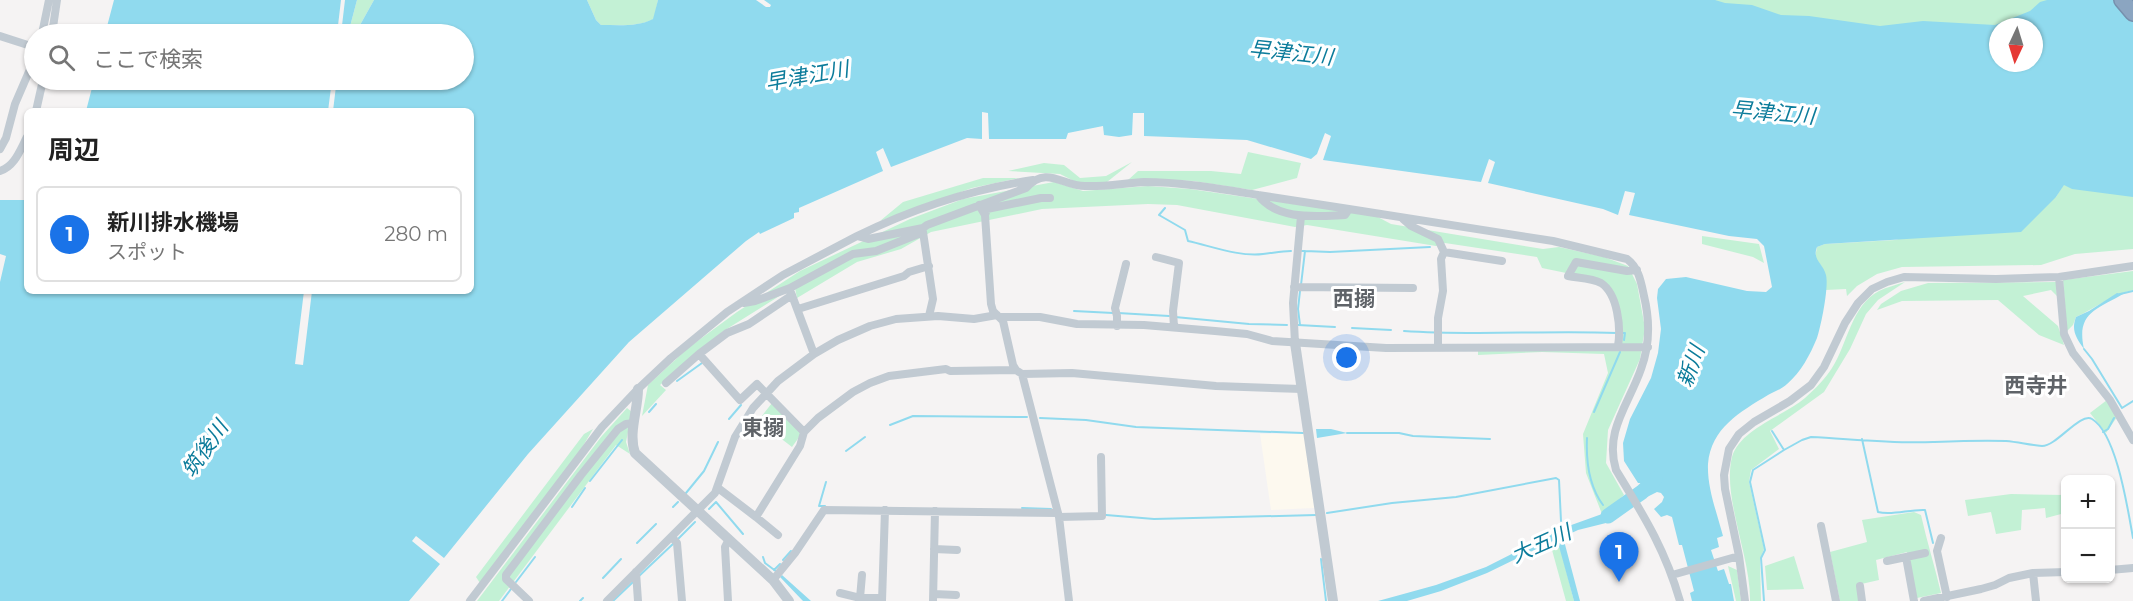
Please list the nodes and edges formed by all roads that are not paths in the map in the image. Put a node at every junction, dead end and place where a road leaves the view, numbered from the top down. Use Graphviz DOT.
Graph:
graph roads {
  1 [pos="49,0"];
  2 [pos="57,0"];
  3 [pos="2122,0"];
  4 [pos="2133,13"];
  5 [pos="44,24"];
  6 [pos="53,24"];
  7 [pos="0,36"];
  8 [pos="24,44"];
  9 [pos="24,83"];
  10 [pos="41,90"];
  11 [pos="37,108"];
  12 [pos="24,143"];
  13 [pos="0,149"];
  14 [pos="0,171"];
  15 [pos="1033,180"];
  16 [pos="1258,195"];
  17 [pos="1050,198"];
  18 [pos="979,205"];
  19 [pos="1349,209"];
  20 [pos="985,215"];
  21 [pos="1301,216"];
  22 [pos="1403,219"];
  23 [pos="923,230"];
  24 [pos="857,236"];
  25 [pos="1444,252"];
  26 [pos="1156,257"];
  27 [pos="1502,261"];
  28 [pos="1126,264"];
  29 [pos="929,266"];
  30 [pos="2133,266"];
  31 [pos="1637,270"];
  32 [pos="2059,277"];
  33 [pos="1294,287"];
  34 [pos="1413,288"];
  35 [pos="791,292"];
  36 [pos="741,303"];
  37 [pos="798,309"];
  38 [pos="929,316"];
  39 [pos="998,316"];
  40 [pos="1174,321"];
  41 [pos="1117,326"];
  42 [pos="1294,342"];
  43 [pos="1618,346"];
  44 [pos="1648,347"];
  45 [pos="1438,348"];
  46 [pos="699,354"];
  47 [pos="814,354"];
  48 [pos="1019,372"];
  49 [pos="666,382"];
  50 [pos="638,389"];
  51 [pos="1302,389"];
  52 [pos="765,394"];
  53 [pos="634,423"];
  54 [pos="804,432"];
  55 [pos="2133,440"];
  56 [pos="1101,457"];
  57 [pos="718,488"];
  58 [pos="885,510"];
  59 [pos="935,511"];
  60 [pos="698,512"];
  61 [pos="1058,515"];
  62 [pos="756,518"];
  63 [pos="1821,526"];
  64 [pos="778,535"];
  65 [pos="1941,538"];
  66 [pos="729,539"];
  67 [pos="674,540"];
  68 [pos="934,549"];
  69 [pos="957,550"];
  70 [pos="1925,553"];
  71 [pos="1739,556"];
  72 [pos="1906,556"];
  73 [pos="1887,561"];
  74 [pos="2133,568"];
  75 [pos="2115,570"];
  76 [pos="2061,572"];
  77 [pos="2033,573"];
  78 [pos="777,575"];
  79 [pos="862,575"];
  80 [pos="1672,575"];
  81 [pos="636,577"];
  82 [pos="1860,586"];
  83 [pos="840,593"];
  84 [pos="956,595"];
  85 [pos="781,596"];
  86 [pos="934,597"];
  87 [pos="1947,597"];
  88 [pos="860,598"];
  89 [pos="882,600"];
  90 [pos="470,601"];
  91 [pos="529,601"];
  92 [pos="607,601"];
  93 [pos="638,601"];
  94 [pos="681,601"];
  95 [pos="728,601"];
  96 [pos="789,601"];
  97 [pos="1069,601"];
  98 [pos="1333,601"];
  99 [pos="1680,601"];
  100 [pos="1745,601"];
  101 [pos="1836,601"];
  102 [pos="1862,601"];
  103 [pos="1914,601"];
  104 [pos="1924,601"];
  105 [pos="2036,601"];
  1 -- 5 [label="street"];
  2 -- 6 [label="street"];
  3 -- 4 [label="highway"];
  7 -- 8 [label="street"];
  9 -- 13 [label="street"];
  10 -- 11 [label="street"];
  12 -- 14 [label="street"];
  15 -- 16 [label="street"];
  15 -- 18 [label="street"];
  15 -- 24 [label="street"];
  16 -- 19 [label="street"];
  16 -- 21 [label="street"];
  17 -- 20 [label="street"];
  18 -- 20 [label="street"];
  18 -- 23 [label="street"];
  19 -- 21 [label="street"];
  19 -- 22 [label="street"];
  20 -- 39 [label="street"];
  21 -- 33 [label="street"];
  22 -- 25 [label="street"];
  22 -- 31 [label="street"];
  23 -- 24 [label="street"];
  23 -- 29 [label="street"];
  23 -- 35 [label="street"];
  24 -- 36 [label="street"];
  25 -- 27 [label="street"];
  25 -- 45 [label="street"];
  26 -- 40 [label="street"];
  28 -- 41 [label="street"];
  29 -- 37 [label="street"];
  29 -- 38 [label="street"];
  30 -- 32 [label="street"];
  31 -- 43 [label="street"];
  31 -- 44 [label="street"];
  32 -- 55 [label="street"];
  32 -- 71 [label="street"];
  33 -- 34 [label="street"];
  33 -- 42 [label="street"];
  35 -- 36 [label="street"];
  35 -- 37 [label="street"];
  35 -- 46 [label="street"];
  36 -- 50 [label="street"];
  37 -- 47 [label="street"];
  38 -- 39 [label="street"];
  38 -- 47 [label="street"];
  39 -- 41 [label="street"];
  39 -- 48 [label="street"];
  40 -- 41 [label="street"];
  40 -- 42 [label="street"];
  42 -- 45 [label="street"];
  42 -- 51 [label="street"];
  43 -- 44 [label="street"];
  43 -- 45 [label="street"];
  44 -- 80 [label="street"];
  46 -- 49 [label="street"];
  46 -- 52 [label="street"];
  47 -- 52 [label="street"];
  48 -- 51 [label="street"];
  48 -- 54 [label="street"];
  48 -- 61 [label="street"];
  50 -- 53 [label="street"];
  50 -- 90 [label="street"];
  51 -- 98 [label="street"];
  52 -- 54 [label="street"];
  52 -- 57 [label="street"];
  53 -- 60 [label="street"];
  53 -- 91 [label="street"];
  54 -- 62 [label="street"];
  56 -- 61 [label="street"];
  57 -- 60 [label="street"];
  57 -- 62 [label="street"];
  58 -- 59 [label="street"];
  58 -- 78 [label="street"];
  58 -- 89 [label="street"];
  59 -- 61 [label="street"];
  59 -- 68 [label="street"];
  60 -- 66 [label="street"];
  60 -- 67 [label="street"];
  61 -- 97 [label="street"];
  62 -- 64 [label="street"];
  63 -- 101 [label="street"];
  65 -- 87 [label="street"];
  66 -- 78 [label="street"];
  66 -- 95 [label="street"];
  67 -- 81 [label="street"];
  67 -- 94 [label="street"];
  68 -- 69 [label="street"];
  68 -- 86 [label="street"];
  70 -- 72 [label="street"];
  71 -- 80 [label="street"];
  71 -- 100 [label="street"];
  72 -- 73 [label="street"];
  72 -- 103 [label="street"];
  74 -- 75 [label="street"];
  76 -- 77 [label="street"];
  77 -- 87 [label="street"];
  77 -- 105 [label="street"];
  78 -- 85 [label="street"];
  79 -- 88 [label="street"];
  80 -- 99 [label="street"];
  81 -- 92 [label="street"];
  81 -- 93 [label="street"];
  82 -- 102 [label="street"];
  83 -- 88 [label="street"];
  84 -- 86 [label="street"];
  85 -- 96 [label="street"];
  87 -- 104 [label="street"];
  88 -- 89 [label="street"];
}
